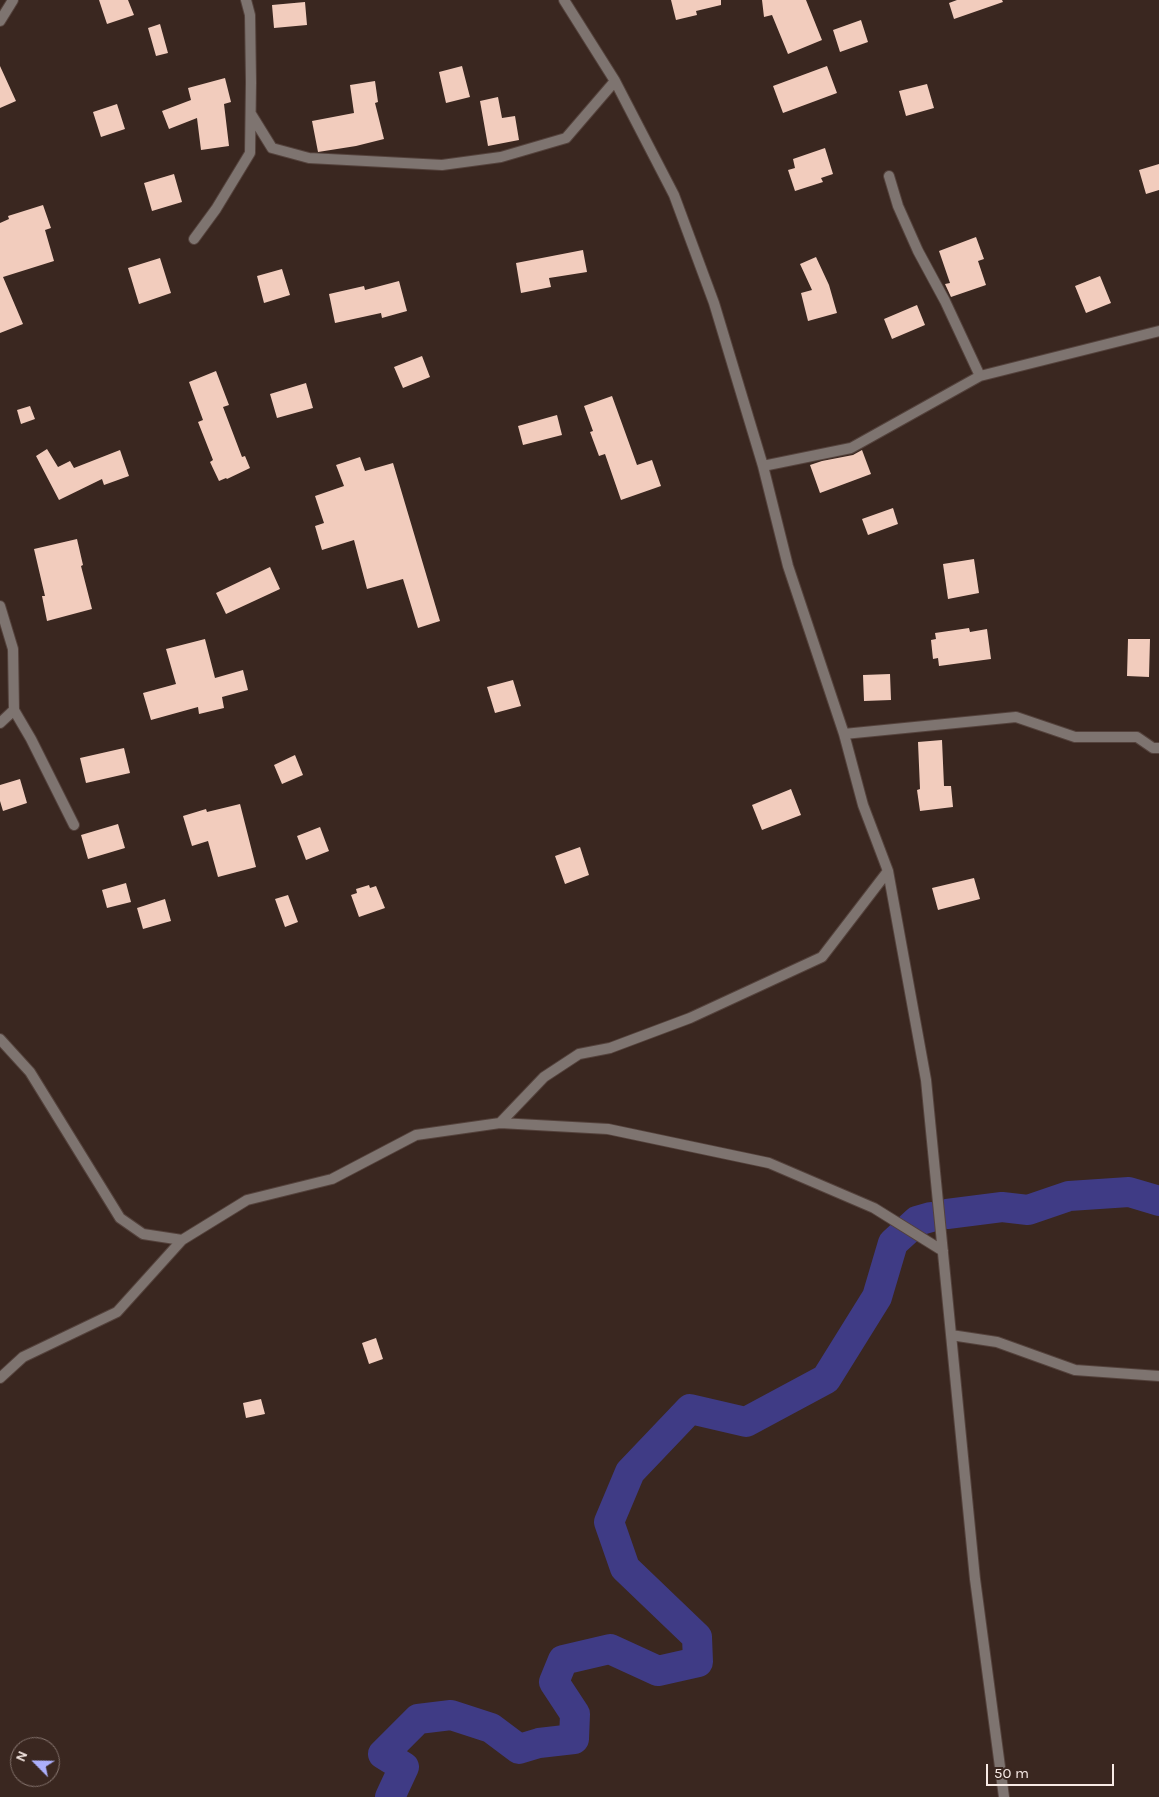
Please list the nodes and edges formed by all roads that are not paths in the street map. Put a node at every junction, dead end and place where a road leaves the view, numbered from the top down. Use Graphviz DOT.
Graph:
graph roads {
  1 [pos="13,0"];
  2 [pos="246,0"];
  3 [pos="564,0"];
  4 [pos="0,21"];
  5 [pos="615,81"];
  6 [pos="251,114"];
  7 [pos="888,176"];
  8 [pos="194,239"];
  9 [pos="1159,330"];
  10 [pos="980,376"];
  11 [pos="763,466"];
  12 [pos="0,606"];
  13 [pos="14,710"];
  14 [pos="0,723"];
  15 [pos="844,734"];
  16 [pos="1159,748"];
  17 [pos="74,825"];
  18 [pos="888,871"];
  19 [pos="0,1040"];
  20 [pos="500,1123"];
  21 [pos="182,1240"];
  22 [pos="943,1251"];
  23 [pos="951,1335"];
  24 [pos="1159,1376"];
  25 [pos="0,1378"];
  26 [pos="1004,1797"];
  1 -- 4 [label="street"];
  2 -- 6 [label="street"];
  3 -- 5 [label="street"];
  5 -- 6 [label="street"];
  5 -- 11 [label="street"];
  6 -- 8 [label="street"];
  7 -- 10 [label="street"];
  9 -- 10 [label="street"];
  10 -- 11 [label="street"];
  11 -- 15 [label="street"];
  12 -- 13 [label="street"];
  13 -- 14 [label="street"];
  13 -- 17 [label="street"];
  15 -- 16 [label="street"];
  15 -- 18 [label="street"];
  18 -- 20 [label="street"];
  18 -- 22 [label="street"];
  19 -- 21 [label="street"];
  20 -- 21 [label="street"];
  20 -- 22 [label="street"];
  21 -- 25 [label="street"];
  22 -- 23 [label="street"];
  23 -- 24 [label="street"];
  23 -- 26 [label="street"];
}
